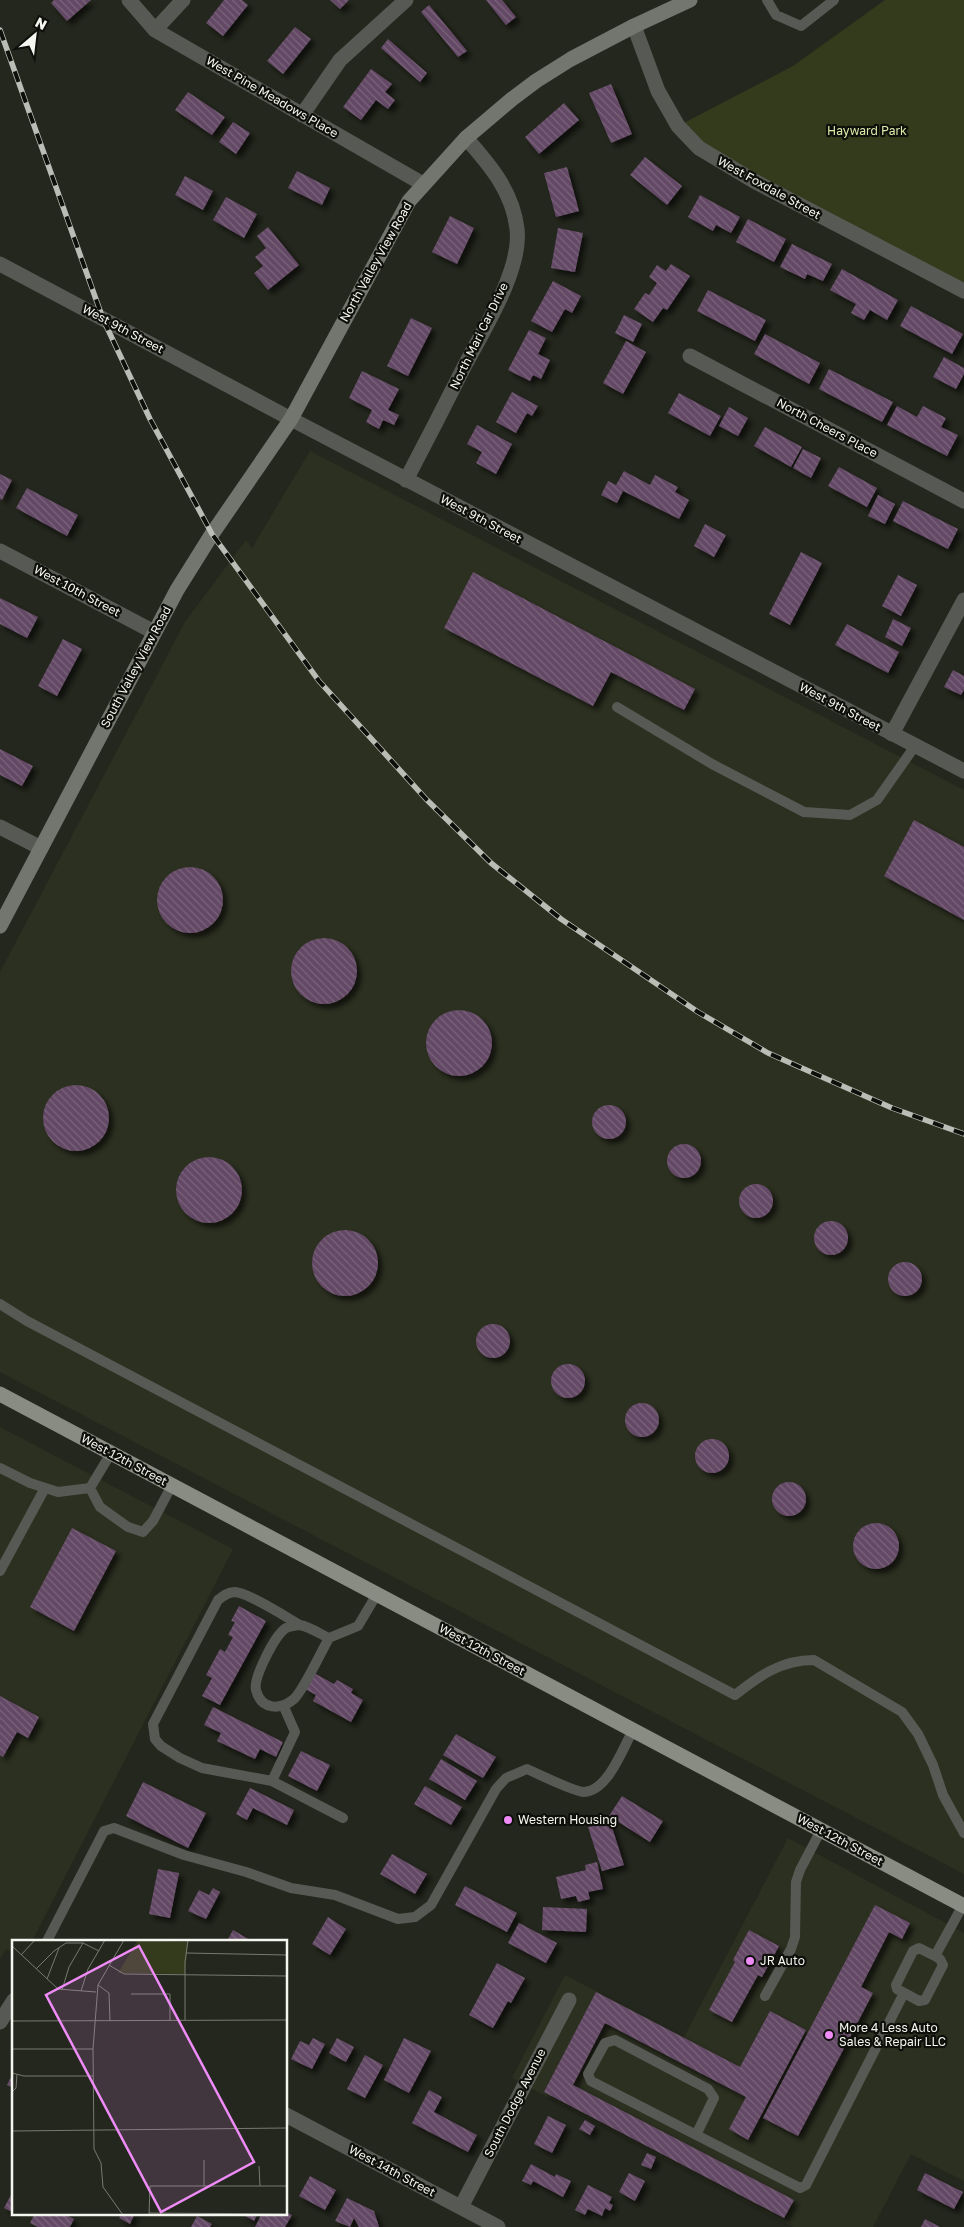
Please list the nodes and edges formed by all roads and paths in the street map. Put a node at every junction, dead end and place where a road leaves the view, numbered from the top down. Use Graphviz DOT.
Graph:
graph roads {
  1 [pos="129,0"];
  2 [pos="183,0"];
  3 [pos="406,0"];
  4 [pos="690,0"];
  5 [pos="767,0"];
  6 [pos="834,0"];
  7 [pos="634,26"];
  8 [pos="155,30"];
  9 [pos="302,115"];
  10 [pos="466,138"];
  11 [pos="423,184"];
  12 [pos="0,264"];
  13 [pos="964,291"];
  14 [pos="690,356"];
  15 [pos="291,419"];
  16 [pos="406,480"];
  17 [pos="964,501"];
  18 [pos="0,551"];
  19 [pos="964,600"];
  20 [pos="154,632"];
  21 [pos="617,707"];
  22 [pos="892,734"];
  23 [pos="915,746"];
  24 [pos="964,771"];
  25 [pos="0,827"];
  26 [pos="41,848"];
  27 [pos="0,926"];
  28 [pos="0,1304"];
  29 [pos="0,1394"];
  30 [pos="111,1453"];
  31 [pos="0,1468"];
  32 [pos="172,1485"];
  33 [pos="45,1488"];
  34 [pos="90,1488"];
  35 [pos="0,1571"];
  36 [pos="377,1594"];
  37 [pos="300,1625"];
  38 [pos="329,1638"];
  39 [pos="284,1707"];
  40 [pos="633,1730"];
  41 [pos="272,1781"];
  42 [pos="343,1818"];
  43 [pos="821,1830"];
  44 [pos="964,1833"];
  45 [pos="963,1905"];
  46 [pos="48,1940"];
  47 [pos="935,1956"];
  48 [pos="904,1993"];
  49 [pos="765,1996"];
  50 [pos="569,2000"];
  51 [pos="12,2003"];
  52 [pos="0,2022"];
  53 [pos="288,2116"];
  54 [pos="696,2135"];
  55 [pos="461,2207"];
  56 [pos="498,2227"];
  1 -- 8 [label="street, West Pine Meadows Place"];
  2 -- 8 [label="street"];
  3 -- 9 [label="street"];
  4 -- 7 [label="street, North Valley View Road"];
  5 -- 6 [label="lane"];
  7 -- 10 [label="street, North Valley View Road"];
  7 -- 13 [label="street, West Foxdale Street"];
  8 -- 9 [label="street, West Pine Meadows Place"];
  9 -- 11 [label="street, West Pine Meadows Place"];
  10 -- 11 [label="street, North Valley View Road"];
  10 -- 16 [label="street, North Mari Car Drive"];
  11 -- 15 [label="street, North Valley View Road"];
  12 -- 15 [label="street, West 9th Street"];
  14 -- 17 [label="street, North Cheers Place"];
  15 -- 16 [label="street, West 9th Street"];
  15 -- 20 [label="street, South Valley View Road"];
  16 -- 22 [label="street, West 9th Street"];
  18 -- 20 [label="street, West 10th Street"];
  19 -- 22 [label="street"];
  20 -- 26 [label="street, South Valley View Road"];
  21 -- 23 [label="lane"];
  22 -- 23 [label="street, West 9th Street"];
  23 -- 24 [label="street, West 9th Street"];
  25 -- 26 [label="street"];
  26 -- 27 [label="street, South Valley View Road"];
  28 -- 44 [label="lane"];
  29 -- 30 [label="main road, West 12th Street"];
  30 -- 32 [label="main road, West 12th Street"];
  30 -- 34 [label="lane"];
  31 -- 33 [label="lane"];
  32 -- 34 [label="lane"];
  32 -- 36 [label="main road, West 12th Street"];
  33 -- 34 [label="lane"];
  33 -- 35 [label="lane"];
  36 -- 38 [label="lane"];
  36 -- 40 [label="main road, West 12th Street"];
  37 -- 38 [label="lane"];
  37 -- 39 [label="lane"];
  37 -- 41 [label="lane"];
  38 -- 39 [label="lane"];
  39 -- 41 [label="lane"];
  40 -- 43 [label="main road, West 12th Street"];
  40 -- 46 [label="lane"];
  41 -- 42 [label="lane"];
  43 -- 45 [label="main road, West 12th Street"];
  43 -- 49 [label="lane"];
  45 -- 47 [label="lane"];
  47 -- 48 [label="lane"];
  47 -- 48 [label="lane"];
  48 -- 54 [label="lane"];
  50 -- 55 [label="street, South Dodge Avenue"];
  51 -- 52 [label="street"];
  53 -- 55 [label="street, West 14th Street"];
  54 -- 54 [label="lane"];
  55 -- 56 [label="street, West 14th Street"];
}
